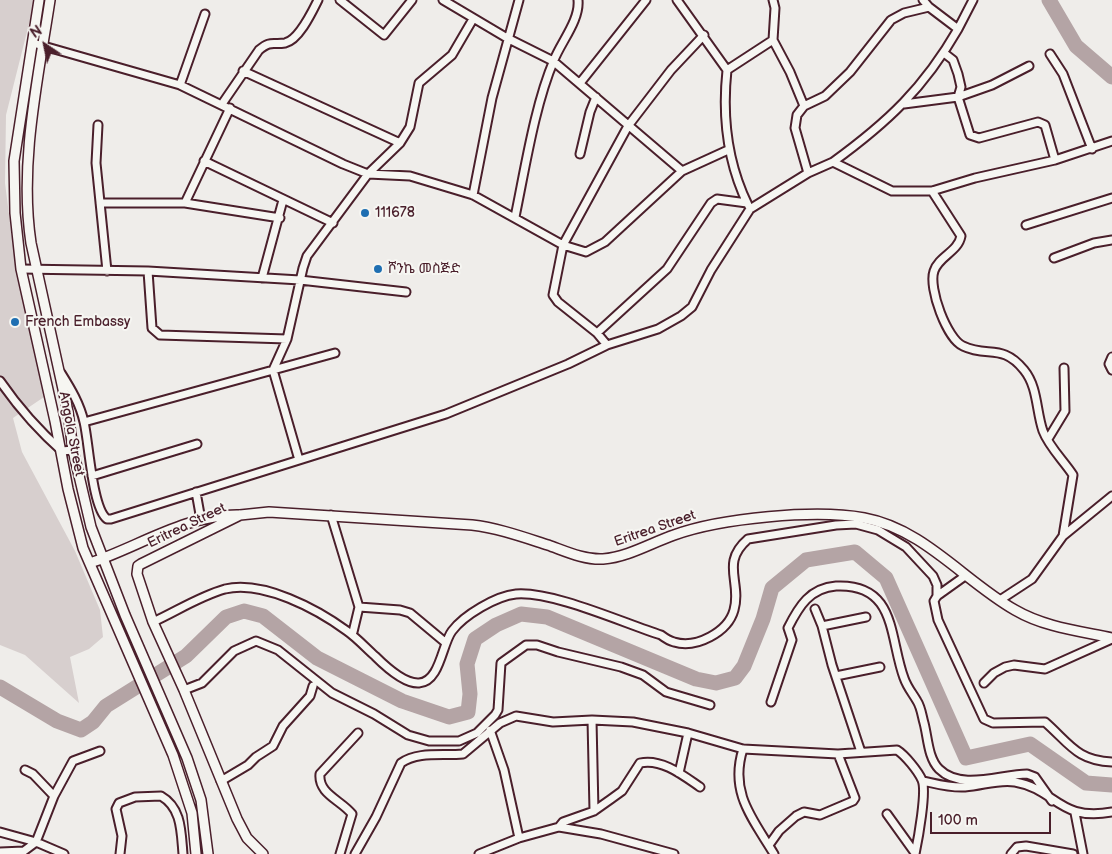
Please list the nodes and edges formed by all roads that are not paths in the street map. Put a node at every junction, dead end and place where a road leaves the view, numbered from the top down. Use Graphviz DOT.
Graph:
graph roads {
  1 [pos="39,0"];
  2 [pos="50,0"];
  3 [pos="318,0"];
  4 [pos="340,0"];
  5 [pos="412,0"];
  6 [pos="443,0"];
  7 [pos="519,0"];
  8 [pos="578,0"];
  9 [pos="646,0"];
  10 [pos="677,0"];
  11 [pos="773,0"];
  12 [pos="923,0"];
  13 [pos="973,0"];
  14 [pos="929,8"];
  15 [pos="204,14"];
  16 [pos="473,18"];
  17 [pos="958,29"];
  18 [pos="704,36"];
  19 [pos="507,38"];
  20 [pos="773,40"];
  21 [pos="33,43"];
  22 [pos="44,46"];
  23 [pos="944,53"];
  24 [pos="1050,54"];
  25 [pos="553,61"];
  26 [pos="1029,66"];
  27 [pos="727,70"];
  28 [pos="243,71"];
  29 [pos="580,83"];
  30 [pos="180,85"];
  31 [pos="596,97"];
  32 [pos="958,97"];
  33 [pos="222,104"];
  34 [pos="904,104"];
  35 [pos="804,106"];
  36 [pos="230,108"];
  37 [pos="98,125"];
  38 [pos="628,126"];
  39 [pos="1112,141"];
  40 [pos="400,143"];
  41 [pos="1092,149"];
  42 [pos="728,150"];
  43 [pos="580,154"];
  44 [pos="1055,160"];
  45 [pos="204,161"];
  46 [pos="833,162"];
  47 [pos="682,171"];
  48 [pos="808,173"];
  49 [pos="368,174"];
  50 [pos="932,191"];
  51 [pos="473,195"];
  52 [pos="1112,198"];
  53 [pos="283,200"];
  54 [pos="100,203"];
  55 [pos="185,203"];
  56 [pos="748,206"];
  57 [pos="515,217"];
  58 [pos="280,218"];
  59 [pos="333,223"];
  60 [pos="1026,225"];
  61 [pos="1112,240"];
  62 [pos="563,245"];
  63 [pos="1054,258"];
  64 [pos="36,268"];
  65 [pos="22,269"];
  66 [pos="107,271"];
  67 [pos="148,272"];
  68 [pos="262,278"];
  69 [pos="300,280"];
  70 [pos="406,292"];
  71 [pos="597,333"];
  72 [pos="287,339"];
  73 [pos="607,345"];
  74 [pos="335,353"];
  75 [pos="1112,357"];
  76 [pos="1064,368"];
  77 [pos="58,369"];
  78 [pos="272,370"];
  79 [pos="1112,370"];
  80 [pos="0,381"];
  81 [pos="84,422"];
  82 [pos="1048,439"];
  83 [pos="197,444"];
  84 [pos="73,450"];
  85 [pos="62,451"];
  86 [pos="299,460"];
  87 [pos="92,476"];
  88 [pos="196,492"];
  89 [pos="1112,496"];
  90 [pos="331,515"];
  91 [pos="240,516"];
  92 [pos="201,520"];
  93 [pos="1063,536"];
  94 [pos="104,559"];
  95 [pos="90,563"];
  96 [pos="965,576"];
  97 [pos="937,585"];
  98 [pos="948,588"];
  99 [pos="937,596"];
  100 [pos="1000,600"];
  101 [pos="359,607"];
  102 [pos="815,609"];
  103 [pos="866,617"];
  104 [pos="153,622"];
  105 [pos="822,626"];
  106 [pos="353,632"];
  107 [pos="1112,638"];
  108 [pos="446,643"];
  109 [pos="880,667"];
  110 [pos="836,676"];
  111 [pos="984,683"];
  112 [pos="313,686"];
  113 [pos="184,690"];
  114 [pos="771,702"];
  115 [pos="710,705"];
  116 [pos="592,720"];
  117 [pos="490,730"];
  118 [pos="358,732"];
  119 [pos="688,733"];
  120 [pos="743,749"];
  121 [pos="100,751"];
  122 [pos="860,752"];
  123 [pos="838,754"];
  124 [pos="1112,762"];
  125 [pos="25,770"];
  126 [pos="679,773"];
  127 [pos="221,781"];
  128 [pos="923,781"];
  129 [pos="700,788"];
  130 [pos="54,796"];
  131 [pos="1052,801"];
  132 [pos="594,811"];
  133 [pos="1112,812"];
  134 [pos="1076,813"];
  135 [pos="886,814"];
  136 [pos="559,827"];
  137 [pos="0,832"];
  138 [pos="519,838"];
  139 [pos="36,842"];
  140 [pos="768,845"];
  141 [pos="0,852"];
  142 [pos="915,853"];
  143 [pos="64,854"];
  144 [pos="120,854"];
  145 [pos="183,854"];
  146 [pos="196,854"];
  147 [pos="208,854"];
  148 [pos="263,854"];
  149 [pos="340,854"];
  150 [pos="355,854"];
  151 [pos="478,854"];
  152 [pos="674,854"];
  153 [pos="774,854"];
  154 [pos="1012,854"];
  155 [pos="1073,854"];
  156 [pos="1083,854"];
  1 -- 21 [label="main road, Angola Street"];
  2 -- 22 [label="main road"];
  3 -- 28 [label="street"];
  4 -- 5 [label="street"];
  6 -- 16 [label="street"];
  7 -- 19 [label="street"];
  8 -- 25 [label="street"];
  9 -- 29 [label="street"];
  10 -- 18 [label="street"];
  11 -- 20 [label="street"];
  12 -- 14 [label="street"];
  13 -- 17 [label="street"];
  14 -- 17 [label="street"];
  14 -- 35 [label="street"];
  15 -- 30 [label="street"];
  16 -- 19 [label="street"];
  16 -- 40 [label="street"];
  17 -- 23 [label="street"];
  18 -- 27 [label="street"];
  18 -- 38 [label="street"];
  19 -- 25 [label="street"];
  19 -- 51 [label="street"];
  20 -- 27 [label="street"];
  20 -- 35 [label="street"];
  21 -- 22 [label="street"];
  21 -- 65 [label="main road, Angola Street"];
  22 -- 30 [label="street"];
  22 -- 64 [label="main road"];
  23 -- 32 [label="street"];
  23 -- 34 [label="street"];
  24 -- 41 [label="street"];
  25 -- 29 [label="street"];
  25 -- 57 [label="street"];
  26 -- 32 [label="street"];
  27 -- 42 [label="street"];
  28 -- 33 [label="street"];
  28 -- 40 [label="street"];
  29 -- 31 [label="street"];
  30 -- 33 [label="street"];
  31 -- 38 [label="street"];
  31 -- 43 [label="street"];
  32 -- 34 [label="street"];
  32 -- 44 [label="street"];
  33 -- 36 [label="street"];
  34 -- 46 [label="street"];
  35 -- 48 [label="street"];
  36 -- 45 [label="street"];
  36 -- 49 [label="street"];
  37 -- 54 [label="street"];
  38 -- 47 [label="street"];
  38 -- 62 [label="street"];
  39 -- 41 [label="street"];
  40 -- 49 [label="street"];
  41 -- 44 [label="street"];
  42 -- 47 [label="street"];
  42 -- 56 [label="street"];
  44 -- 50 [label="street"];
  45 -- 53 [label="street"];
  45 -- 55 [label="street"];
  46 -- 48 [label="street"];
  46 -- 50 [label="street"];
  47 -- 62 [label="street"];
  48 -- 56 [label="street"];
  49 -- 51 [label="street"];
  49 -- 59 [label="street"];
  50 -- 82 [label="street"];
  51 -- 57 [label="street"];
  52 -- 60 [label="street"];
  53 -- 58 [label="street"];
  53 -- 59 [label="street"];
  54 -- 55 [label="street"];
  54 -- 66 [label="street"];
  55 -- 58 [label="street"];
  56 -- 71 [label="street"];
  56 -- 73 [label="street"];
  57 -- 62 [label="street"];
  58 -- 68 [label="street"];
  59 -- 69 [label="street"];
  61 -- 63 [label="street"];
  62 -- 71 [label="street"];
  64 -- 65 [label="street"];
  64 -- 66 [label="street"];
  64 -- 77 [label="main road"];
  65 -- 85 [label="main road, Angola Street"];
  66 -- 67 [label="street"];
  67 -- 68 [label="street"];
  67 -- 72 [label="street"];
  68 -- 69 [label="street"];
  69 -- 70 [label="street"];
  69 -- 72 [label="street"];
  71 -- 73 [label="street"];
  72 -- 78 [label="street"];
  73 -- 86 [label="street"];
  74 -- 78 [label="street"];
  75 -- 79 [label="street"];
  76 -- 82 [label="street"];
  77 -- 81 [label="street"];
  77 -- 84 [label="main road"];
  78 -- 81 [label="street"];
  78 -- 86 [label="street"];
  80 -- 85 [label="street"];
  81 -- 87 [label="street"];
  82 -- 93 [label="street"];
  83 -- 87 [label="street"];
  84 -- 85 [label="street"];
  84 -- 94 [label="main road"];
  85 -- 95 [label="main road, Angola Street"];
  86 -- 88 [label="street"];
  87 -- 88 [label="street"];
  88 -- 92 [label="street"];
  89 -- 93 [label="street"];
  90 -- 91 [label="main road, Eritrea Street"];
  90 -- 96 [label="main road, Eritrea Street"];
  90 -- 101 [label="street"];
  91 -- 92 [label="main road"];
  91 -- 104 [label="main road, Eritrea Street"];
  92 -- 94 [label="main road"];
  93 -- 100 [label="street"];
  94 -- 95 [label="main road"];
  94 -- 147 [label="main road"];
  95 -- 146 [label="main road, Angola Street"];
  96 -- 98 [label="street"];
  96 -- 100 [label="main road, Eritrea Street"];
  97 -- 98 [label="street"];
  97 -- 99 [label="street"];
  97 -- 108 [label="street"];
  98 -- 99 [label="street"];
  99 -- 124 [label="street"];
  100 -- 107 [label="main road, Eritrea Street"];
  101 -- 106 [label="street"];
  101 -- 108 [label="street"];
  102 -- 105 [label="street"];
  103 -- 105 [label="street"];
  104 -- 108 [label="street"];
  104 -- 113 [label="main road"];
  105 -- 110 [label="street"];
  107 -- 111 [label="street"];
  109 -- 110 [label="street"];
  110 -- 122 [label="street"];
  112 -- 127 [label="street"];
  113 -- 115 [label="street"];
  113 -- 127 [label="main road"];
  114 -- 131 [label="street"];
  116 -- 117 [label="street"];
  116 -- 119 [label="street"];
  116 -- 132 [label="street"];
  117 -- 138 [label="street"];
  117 -- 150 [label="street"];
  118 -- 149 [label="street"];
  119 -- 120 [label="street"];
  119 -- 126 [label="street"];
  120 -- 123 [label="street"];
  120 -- 140 [label="street"];
  121 -- 130 [label="street"];
  122 -- 123 [label="street"];
  122 -- 128 [label="street"];
  123 -- 140 [label="street"];
  125 -- 130 [label="street"];
  126 -- 129 [label="street"];
  126 -- 132 [label="street"];
  127 -- 148 [label="main road"];
  128 -- 131 [label="street"];
  128 -- 142 [label="street"];
  130 -- 139 [label="street"];
  131 -- 134 [label="street"];
  132 -- 136 [label="street"];
  133 -- 134 [label="street"];
  134 -- 156 [label="street"];
  135 -- 142 [label="street"];
  136 -- 138 [label="street"];
  136 -- 152 [label="street"];
  137 -- 139 [label="street"];
  138 -- 151 [label="street"];
  139 -- 141 [label="street"];
  139 -- 143 [label="street"];
  140 -- 153 [label="street"];
  144 -- 145 [label="street"];
  154 -- 155 [label="street"];
}
